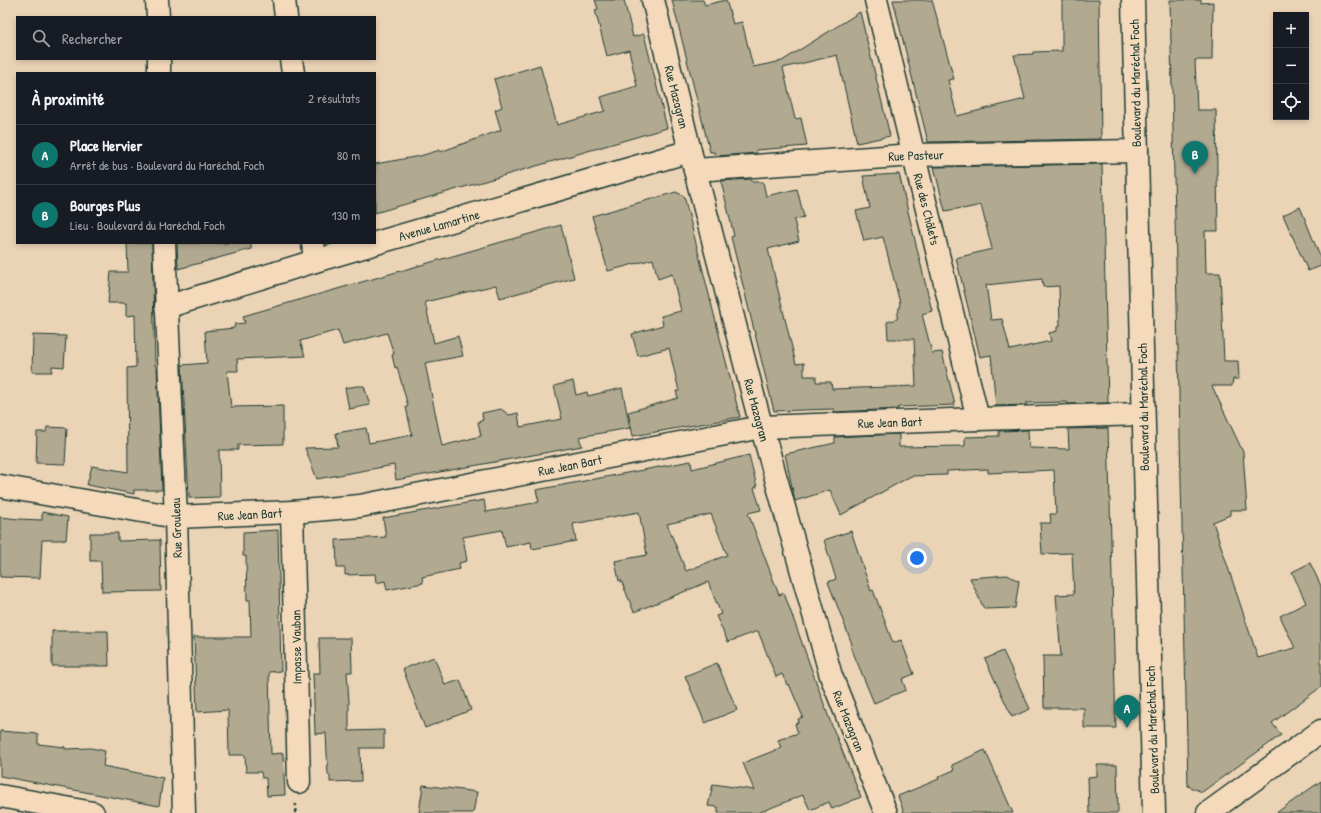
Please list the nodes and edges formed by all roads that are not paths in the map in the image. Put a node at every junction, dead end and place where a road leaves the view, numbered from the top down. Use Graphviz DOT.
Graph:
graph roads {
  1 [pos="157,0"];
  2 [pos="284,0"];
  3 [pos="653,0"];
  4 [pos="876,0"];
  5 [pos="1133,0"];
  6 [pos="158,16"];
  7 [pos="286,16"];
  8 [pos="159,60"];
  9 [pos="291,60"];
  10 [pos="159,72"];
  11 [pos="292,72"];
  12 [pos="1137,151"];
  13 [pos="914,155"];
  14 [pos="693,160"];
  15 [pos="376,237"];
  16 [pos="164,244"];
  17 [pos="347,244"];
  18 [pos="314,252"];
  19 [pos="166,307"];
  20 [pos="1143,414"];
  21 [pos="978,419"];
  22 [pos="761,428"];
  23 [pos="0,486"];
  24 [pos="292,512"];
  25 [pos="176,517"];
  26 [pos="1321,731"];
  27 [pos="299,782"];
  28 [pos="0,796"];
  29 [pos="93,813"];
  30 [pos="184,813"];
  31 [pos="886,813"];
  32 [pos="1154,813"];
  33 [pos="1208,813"];
  1 -- 6 [label="street"];
  2 -- 7 [label="street"];
  3 -- 14 [label="street, Rue Mazagran"];
  4 -- 13 [label="street, Rue des Châlets"];
  5 -- 12 [label="street, Boulevard du Maréchal Foch"];
  8 -- 10 [label="street"];
  9 -- 11 [label="street"];
  12 -- 13 [label="street, Rue Pasteur"];
  12 -- 20 [label="street, Boulevard du Maréchal Foch"];
  13 -- 14 [label="street, Rue Pasteur"];
  13 -- 21 [label="street, Rue des Châlets"];
  14 -- 15 [label="street, Avenue Lamartine"];
  14 -- 22 [label="street, Rue Mazagran"];
  16 -- 19 [label="street, Rue Grouleau"];
  17 -- 18 [label="street, Avenue Lamartine"];
  18 -- 19 [label="street, Avenue Lamartine"];
  19 -- 25 [label="street, Rue Grouleau"];
  20 -- 21 [label="street, Rue Jean Bart"];
  20 -- 32 [label="street, Boulevard du Maréchal Foch"];
  21 -- 22 [label="street, Rue Jean Bart"];
  22 -- 24 [label="street, Rue Jean Bart"];
  22 -- 31 [label="street, Rue Mazagran"];
  23 -- 25 [label="street, Rue Jean Bart"];
  24 -- 25 [label="street, Rue Jean Bart"];
  24 -- 27 [label="street, Impasse Vauban"];
  25 -- 30 [label="street, Rue Grouleau"];
  26 -- 33 [label="street"];
  28 -- 29 [label="street"];
}
